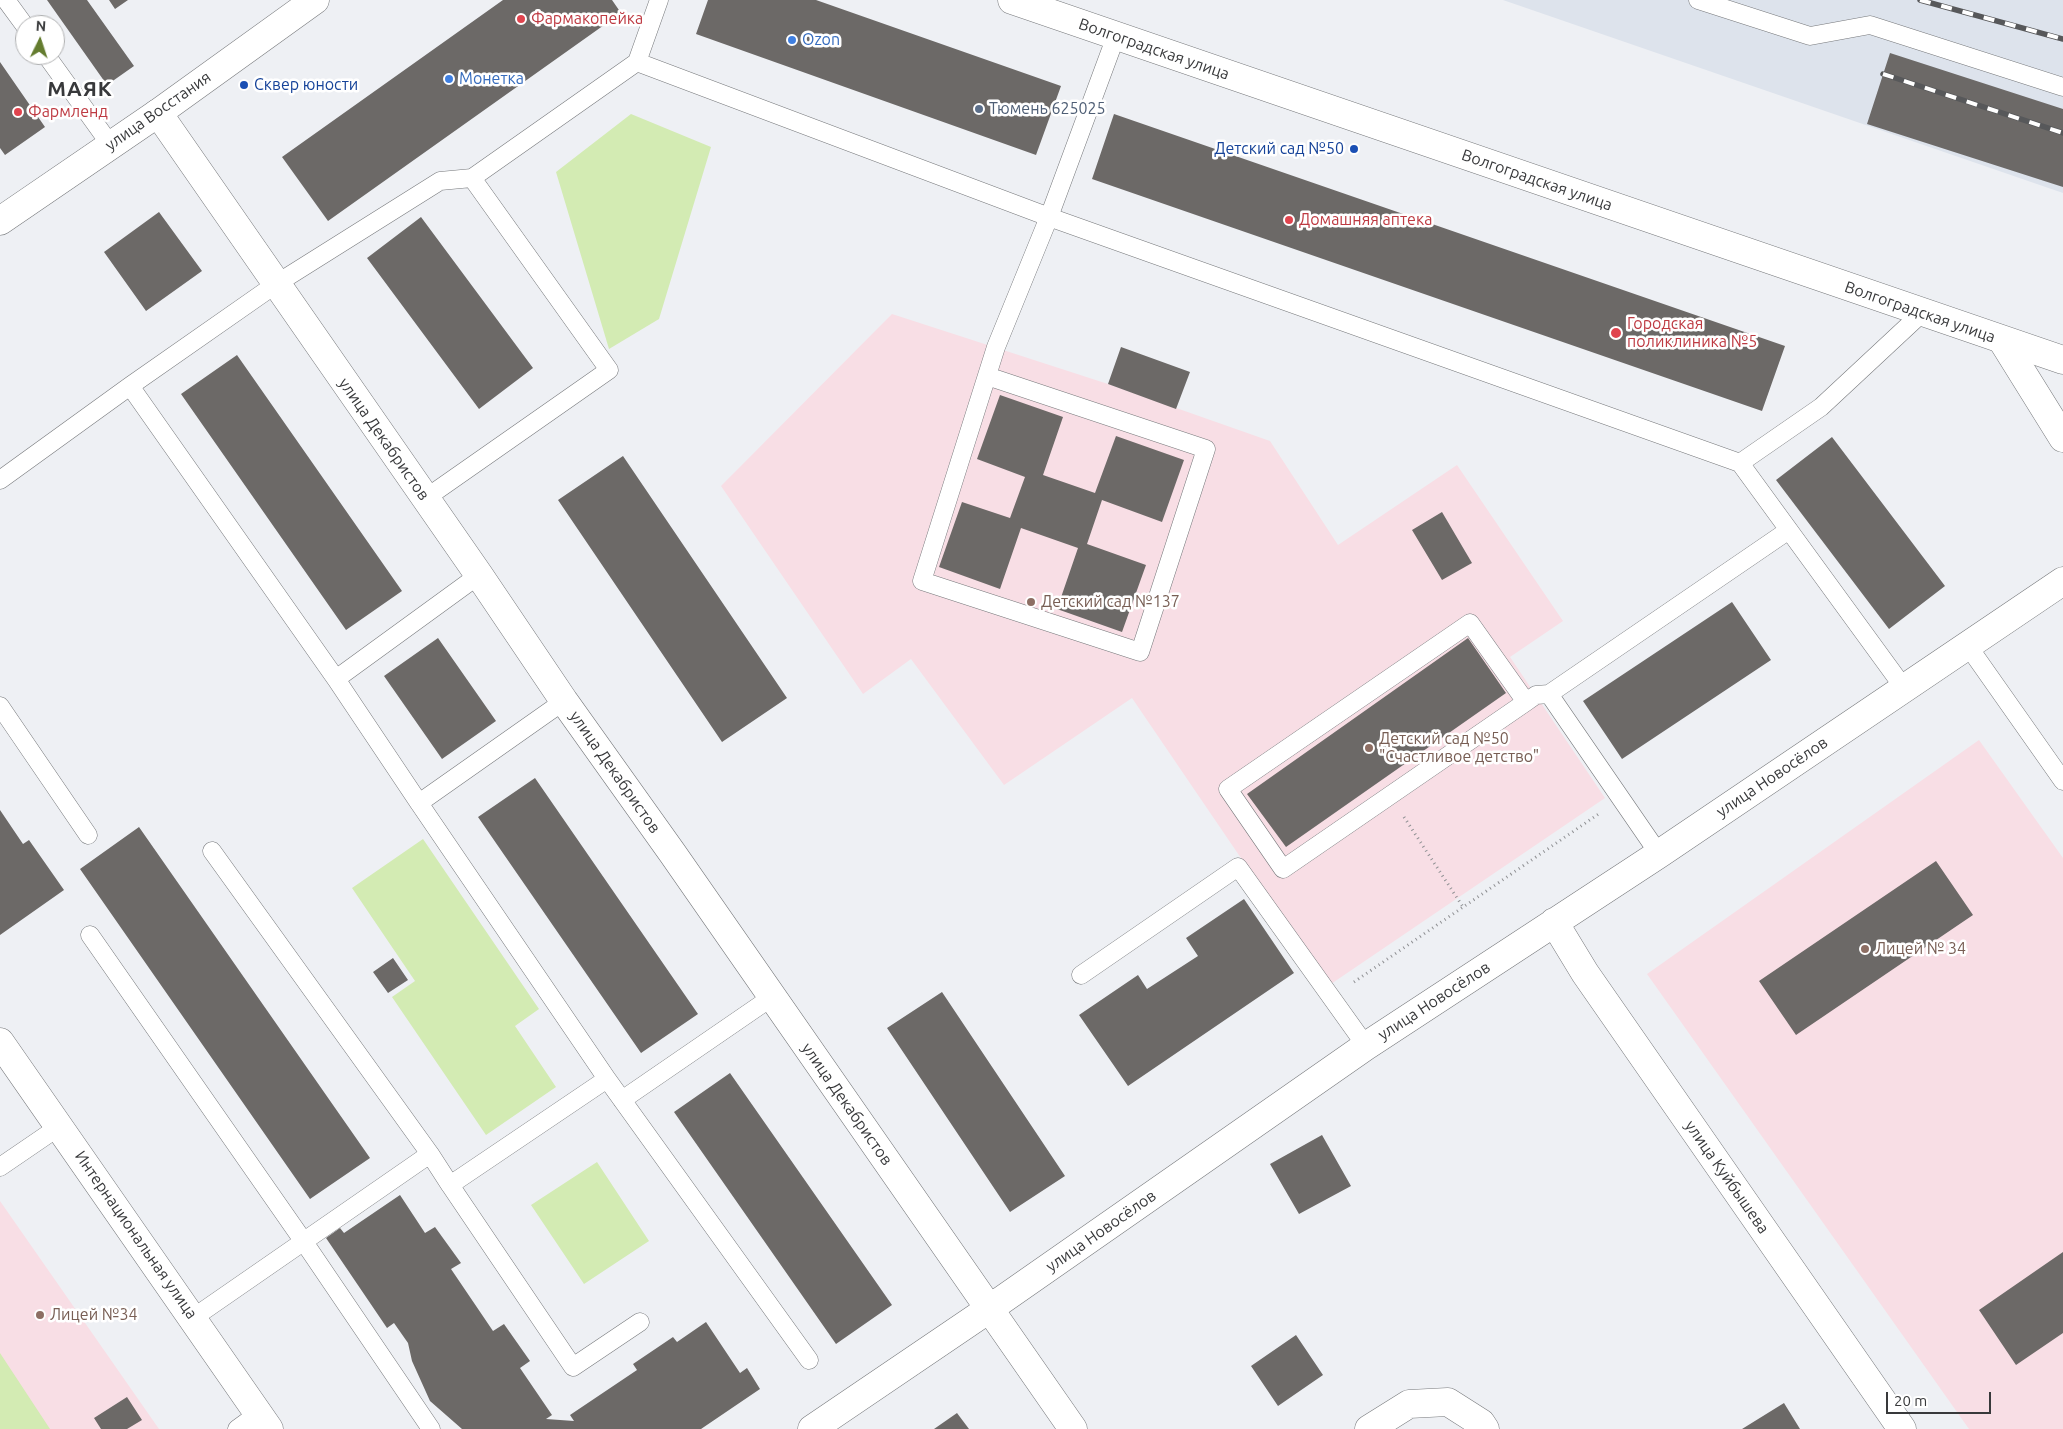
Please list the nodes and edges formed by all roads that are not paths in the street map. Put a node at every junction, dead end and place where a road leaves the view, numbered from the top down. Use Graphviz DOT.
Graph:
graph roads {
  1 [pos="6,0"];
  2 [pos="315,0"];
  3 [pos="659,0"];
  4 [pos="1012,0"];
  5 [pos="1698,0"];
  6 [pos="17,15"];
  7 [pos="1116,36"];
  8 [pos="637,62"];
  9 [pos="53,65"];
  10 [pos="2063,86"];
  11 [pos="158,114"];
  12 [pos="110,144"];
  13 [pos="472,178"];
  14 [pos="1049,217"];
  15 [pos="0,221"];
  16 [pos="276,284"];
  17 [pos="1923,312"];
  18 [pos="2002,340"];
  19 [pos="2063,360"];
  20 [pos="987,376"];
  21 [pos="130,386"];
  22 [pos="2063,438"];
  23 [pos="1740,463"];
  24 [pos="0,480"];
  25 [pos="426,498"];
  26 [pos="1789,530"];
  27 [pos="479,575"];
  28 [pos="2063,581"];
  29 [pos="1968,646"];
  30 [pos="336,679"];
  31 [pos="1904,688"];
  32 [pos="1549,694"];
  33 [pos="564,701"];
  34 [pos="1526,702"];
  35 [pos="0,706"];
  36 [pos="2063,781"];
  37 [pos="419,803"];
  38 [pos="88,835"];
  39 [pos="212,851"];
  40 [pos="1659,854"];
  41 [pos="1554,922"];
  42 [pos="90,936"];
  43 [pos="1081,975"];
  44 [pos="772,997"];
  45 [pos="0,1042"];
  46 [pos="1366,1046"];
  47 [pos="607,1079"];
  48 [pos="622,1100"];
  49 [pos="60,1126"];
  50 [pos="430,1154"];
  51 [pos="0,1167"];
  52 [pos="450,1186"];
  53 [pos="304,1242"];
  54 [pos="990,1309"];
  55 [pos="193,1318"];
  56 [pos="640,1322"];
  57 [pos="809,1360"];
  58 [pos="264,1421"];
  59 [pos="237,1429"];
  60 [pos="431,1429"];
  61 [pos="812,1429"];
  62 [pos="1073,1429"];
  63 [pos="1369,1429"];
  64 [pos="1485,1429"];
  65 [pos="1902,1429"];
  1 -- 6 [label="lane"];
  2 -- 11 [label="street, улица Восстания"];
  3 -- 8 [label="lane"];
  4 -- 7 [label="street, Волгоградская улица"];
  5 -- 10 [label="lane"];
  7 -- 14 [label="lane"];
  7 -- 17 [label="street, Волгоградская улица"];
  8 -- 13 [label="lane"];
  8 -- 14 [label="lane"];
  9 -- 12 [label="lane"];
  11 -- 12 [label="street, улица Восстания"];
  11 -- 16 [label="street, улица Декабристов"];
  12 -- 15 [label="street, улица Восстания"];
  13 -- 16 [label="lane"];
  13 -- 25 [label="lane"];
  14 -- 20 [label="lane"];
  14 -- 23 [label="lane"];
  16 -- 21 [label="lane"];
  16 -- 25 [label="street, улица Декабристов"];
  17 -- 18 [label="street, Волгоградская улица"];
  17 -- 23 [label="lane"];
  18 -- 19 [label="street, Волгоградская улица"];
  18 -- 22 [label="street"];
  20 -- 20 [label="lane"];
  21 -- 24 [label="lane"];
  21 -- 30 [label="lane"];
  23 -- 26 [label="lane"];
  25 -- 27 [label="street, улица Декабристов"];
  26 -- 31 [label="lane"];
  26 -- 32 [label="lane"];
  27 -- 30 [label="lane"];
  27 -- 33 [label="street, улица Декабристов"];
  28 -- 29 [label="street, улица Новосёлов"];
  29 -- 31 [label="street, улица Новосёлов"];
  29 -- 36 [label="lane"];
  30 -- 37 [label="lane"];
  31 -- 40 [label="street, улица Новосёлов"];
  32 -- 34 [label="lane"];
  32 -- 40 [label="lane"];
  33 -- 37 [label="lane"];
  33 -- 44 [label="street, улица Декабристов"];
  34 -- 34 [label="lane"];
  35 -- 38 [label="lane"];
  37 -- 47 [label="lane"];
  39 -- 50 [label="lane"];
  40 -- 41 [label="street, улица Новосёлов"];
  41 -- 46 [label="street, улица Новосёлов"];
  41 -- 65 [label="street, улица Куйбышева"];
  42 -- 53 [label="lane"];
  43 -- 46 [label="lane"];
  44 -- 48 [label="lane"];
  44 -- 54 [label="street, улица Декабристов"];
  45 -- 49 [label="street, Интернациональная улица"];
  46 -- 54 [label="street, улица Новосёлов"];
  47 -- 48 [label="lane"];
  47 -- 52 [label="lane"];
  48 -- 57 [label="lane"];
  49 -- 51 [label="lane"];
  49 -- 55 [label="street, Интернациональная улица"];
  50 -- 52 [label="lane"];
  50 -- 53 [label="lane"];
  52 -- 56 [label="lane"];
  53 -- 55 [label="lane"];
  53 -- 60 [label="lane"];
  54 -- 61 [label="street, улица Новосёлов"];
  54 -- 62 [label="street, улица Декабристов"];
  55 -- 58 [label="street, Интернациональная улица"];
  58 -- 59 [label="lane"];
  63 -- 64 [label="street"];
}
